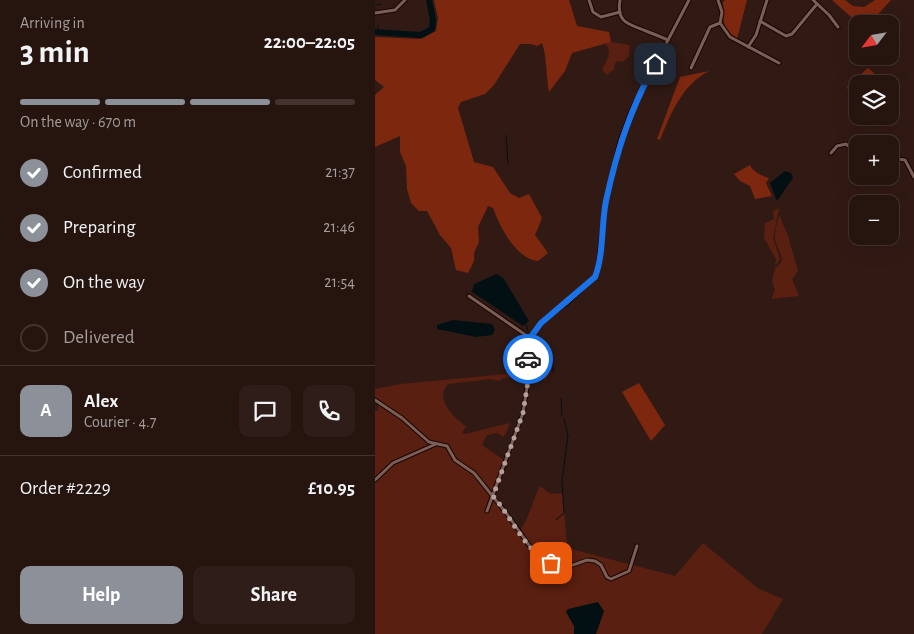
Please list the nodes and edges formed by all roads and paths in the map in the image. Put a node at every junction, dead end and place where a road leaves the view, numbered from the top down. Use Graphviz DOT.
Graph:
graph roads {
  1 [pos="405,0"];
  2 [pos="589,0"];
  3 [pos="620,0"];
  4 [pos="689,0"];
  5 [pos="718,0"];
  6 [pos="767,0"];
  7 [pos="813,0"];
  8 [pos="817,4"];
  9 [pos="619,12"];
  10 [pos="375,13"];
  11 [pos="760,21"];
  12 [pos="720,23"];
  13 [pos="838,27"];
  14 [pos="668,40"];
  15 [pos="748,47"];
  16 [pos="779,64"];
  17 [pos="691,68"];
  18 [pos="849,146"];
  19 [pos="831,153"];
  20 [pos="899,159"];
  21 [pos="914,177"];
  22 [pos="469,296"];
  23 [pos="530,338"];
  24 [pos="528,364"];
  25 [pos="529,375"];
  26 [pos="375,400"];
  27 [pos="436,444"];
  28 [pos="375,480"];
  29 [pos="493,496"];
  30 [pos="487,511"];
  31 [pos="637,546"];
  1 -- 10 [label="street"];
  2 -- 9 [label="street"];
  3 -- 9 [label="street"];
  4 -- 14 [label="street"];
  5 -- 12 [label="street"];
  6 -- 11 [label="street"];
  7 -- 8 [label="street"];
  8 -- 11 [label="street"];
  8 -- 13 [label="street"];
  9 -- 14 [label="street"];
  11 -- 15 [label="street"];
  12 -- 15 [label="street"];
  12 -- 17 [label="street"];
  14 -- 23 [label="street"];
  15 -- 16 [label="street"];
  18 -- 19 [label="street"];
  20 -- 21 [label="street"];
  22 -- 23 [label="street"];
  23 -- 24 [label="street"];
  24 -- 25 [label="street"];
  24 -- 25 [label="street"];
  25 -- 29 [label="street"];
  26 -- 27 [label="street"];
  27 -- 28 [label="street"];
  27 -- 29 [label="street"];
  29 -- 30 [label="street"];
  29 -- 31 [label="street"];
}
